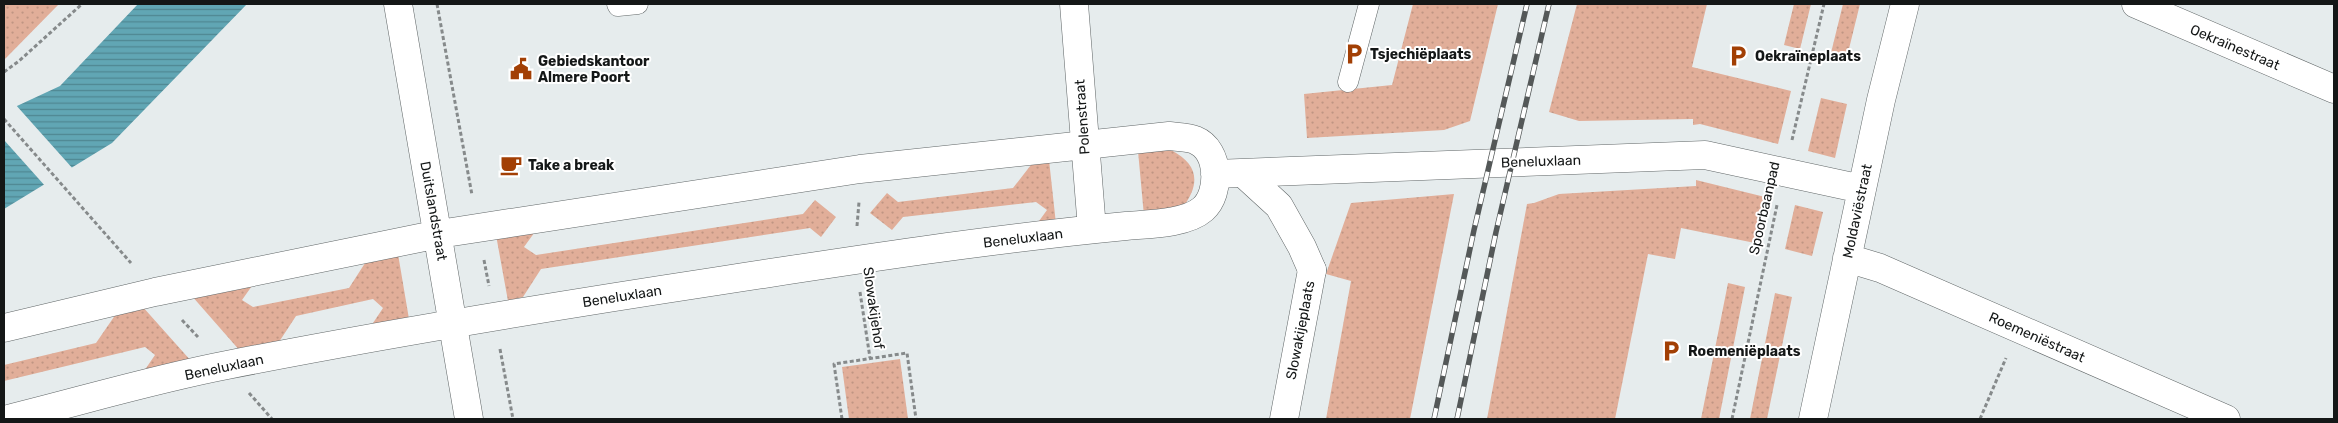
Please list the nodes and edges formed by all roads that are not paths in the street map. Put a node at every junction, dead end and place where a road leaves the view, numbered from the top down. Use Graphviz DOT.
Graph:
graph roads {
  1 [pos="398,4"];
  2 [pos="638,4"];
  3 [pos="1074,4"];
  4 [pos="1369,4"];
  5 [pos="1905,4"];
  6 [pos="2136,4"];
  7 [pos="617,5"];
  8 [pos="1348,82"];
  9 [pos="2334,89"];
  10 [pos="1084,144"];
  11 [pos="1215,174"];
  12 [pos="1244,174"];
  13 [pos="1862,189"];
  14 [pos="1092,229"];
  15 [pos="439,234"];
  16 [pos="1847,258"];
  17 [pos="453,322"];
  18 [pos="4,328"];
  19 [pos="8,419"];
  20 [pos="469,419"];
  21 [pos="1284,419"];
  22 [pos="1813,419"];
  23 [pos="2226,419"];
  1 -- 15 [label="street, Duitslandstraat"];
  2 -- 7 [label="lane"];
  3 -- 10 [label="street, Polenstraat"];
  4 -- 8 [label="lane"];
  5 -- 13 [label="street, Moldaviëstraat"];
  6 -- 9 [label="street, Oekraïnestraat"];
  10 -- 11 [label="street"];
  10 -- 14 [label="street, Polenstraat"];
  10 -- 15 [label="street"];
  11 -- 12 [label="street, Beneluxlaan"];
  11 -- 14 [label="street, Beneluxlaan"];
  12 -- 13 [label="street, Beneluxlaan"];
  12 -- 21 [label="street, Slowakijeplaats"];
  13 -- 16 [label="street, Moldaviëstraat"];
  14 -- 17 [label="street, Beneluxlaan"];
  15 -- 17 [label="street, Duitslandstraat"];
  15 -- 18 [label="street"];
  16 -- 22 [label="street, Moldaviëstraat"];
  16 -- 23 [label="street, Roemeniëstraat"];
  17 -- 19 [label="street, Beneluxlaan"];
  17 -- 20 [label="street, Duitslandstraat"];
}
